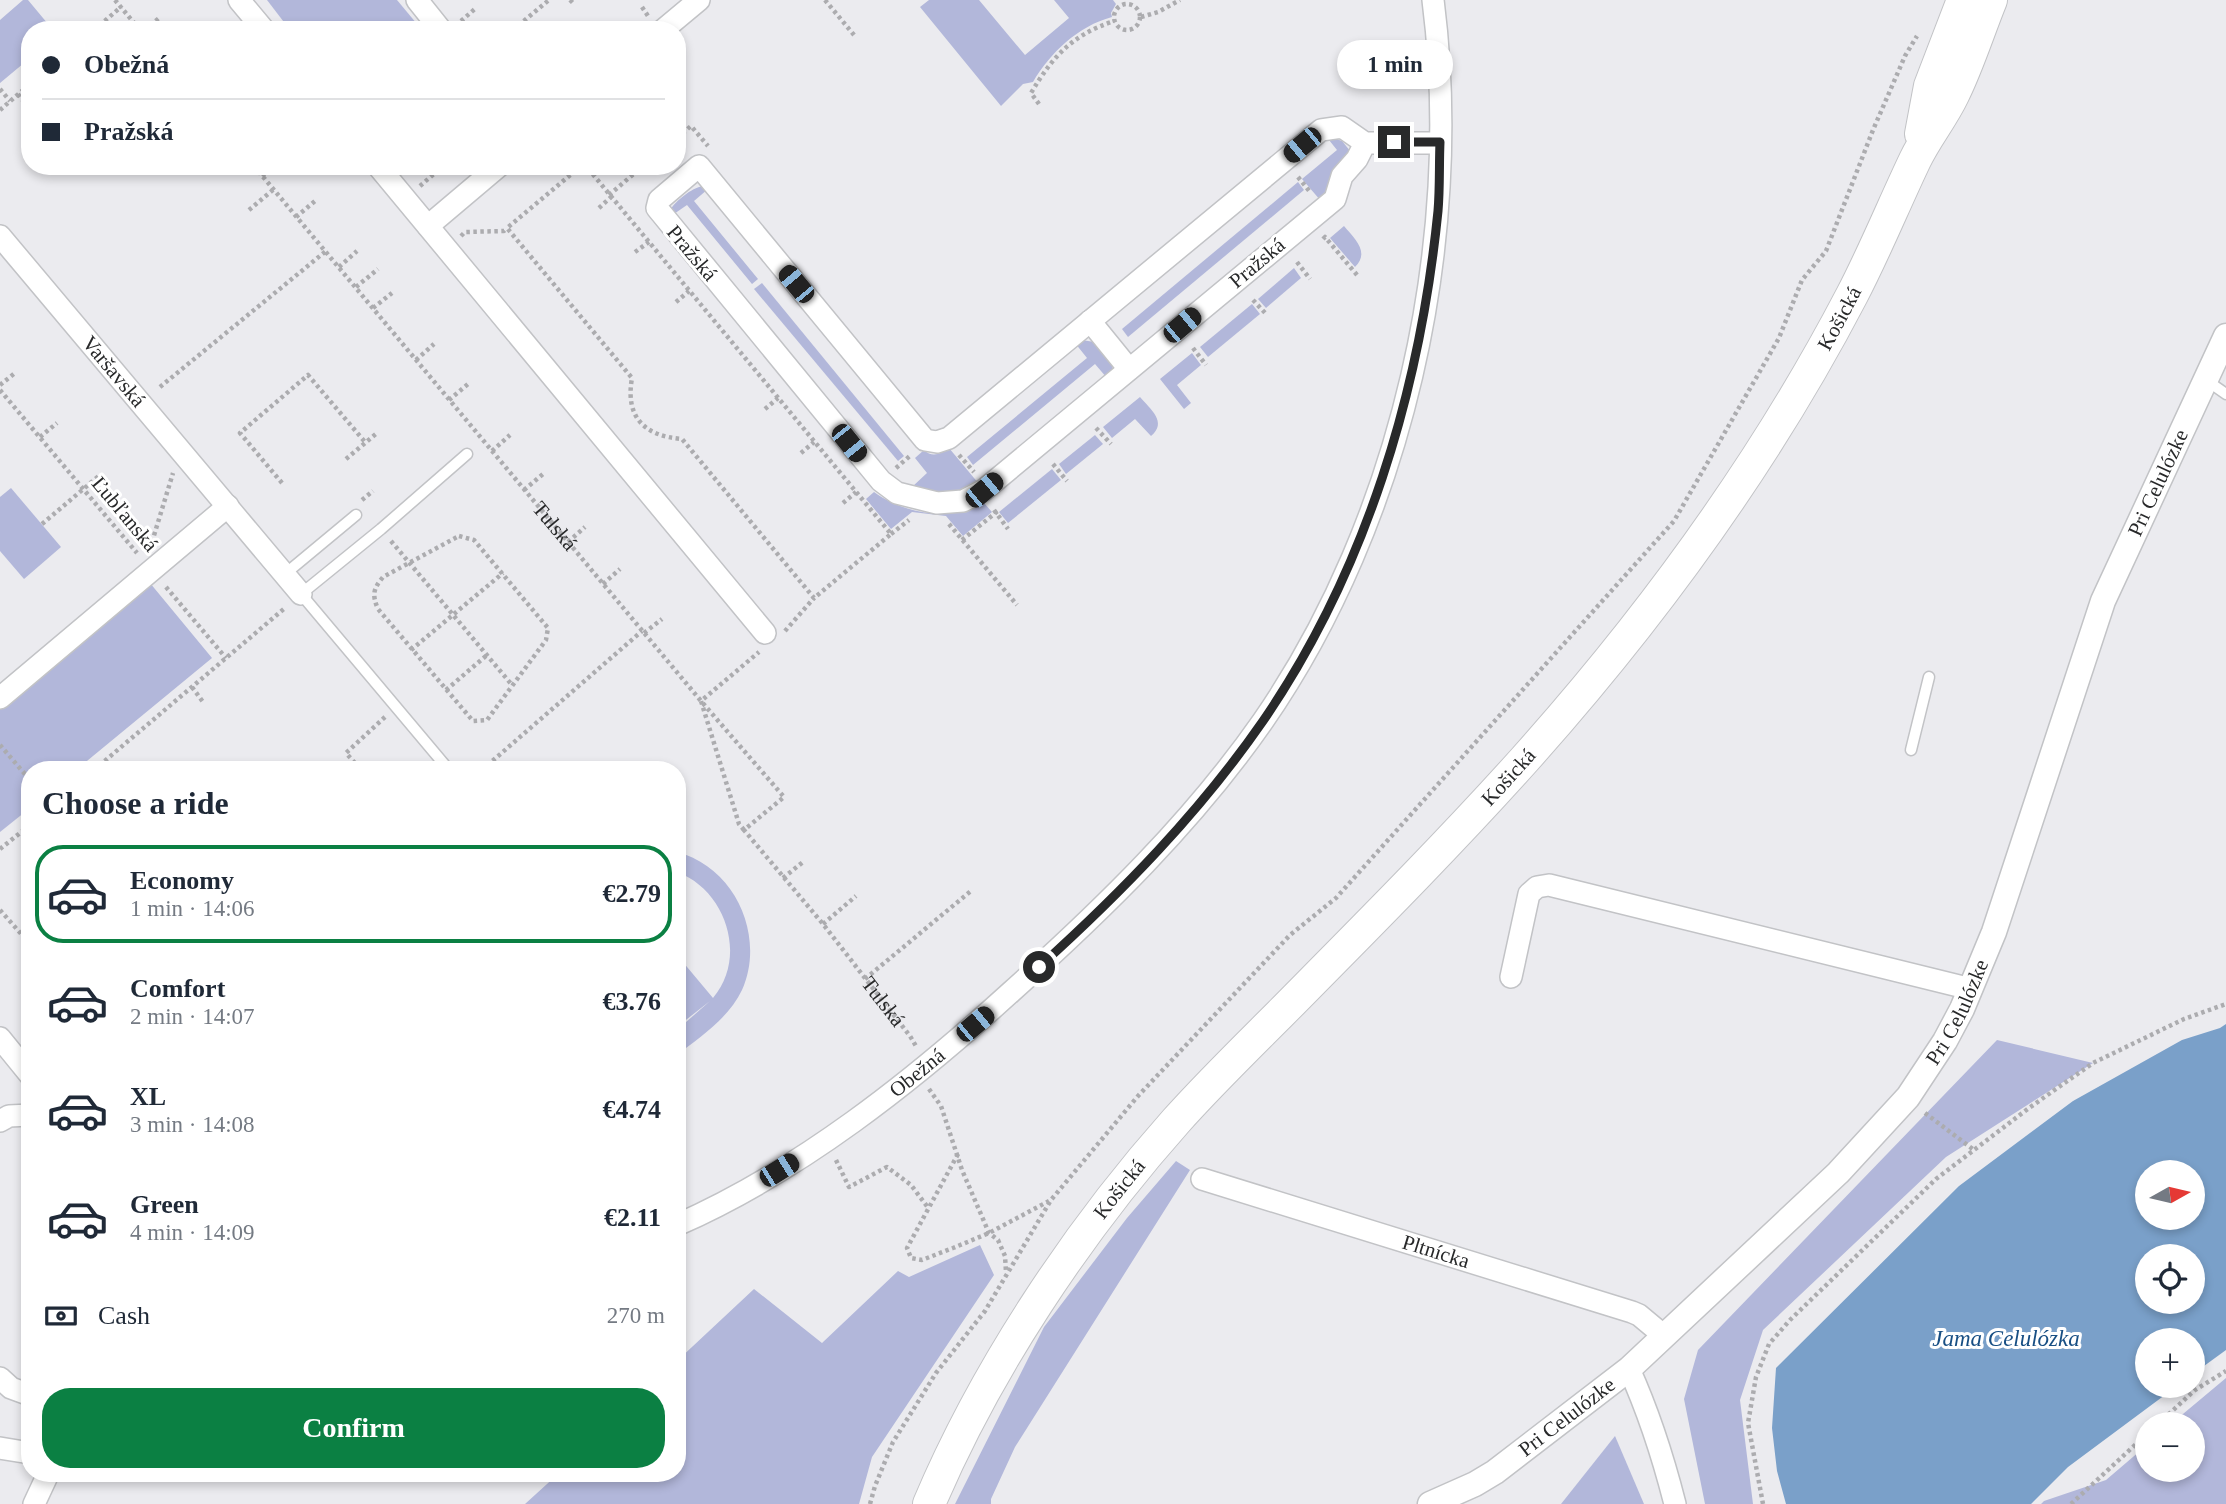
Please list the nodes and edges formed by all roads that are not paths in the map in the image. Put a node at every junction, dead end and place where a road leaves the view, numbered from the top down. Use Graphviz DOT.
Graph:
graph roads {
  1 [pos="239,0"];
  2 [pos="417,0"];
  3 [pos="699,0"];
  4 [pos="1433,0"];
  5 [pos="1963,0"];
  6 [pos="1991,0"];
  7 [pos="256,21"];
  8 [pos="434,21"];
  9 [pos="674,21"];
  10 [pos="1440,142"];
  11 [pos="1365,143"];
  12 [pos="1917,156"];
  13 [pos="386,175"];
  14 [pos="488,175"];
  15 [pos="428,226"];
  16 [pos="0,236"];
  17 [pos="1090,321"];
  18 [pos="2226,336"];
  19 [pos="1129,369"];
  20 [pos="2216,387"];
  21 [pos="467,454"];
  22 [pos="228,506"];
  23 [pos="356,515"];
  24 [pos="285,574"];
  25 [pos="301,594"];
  26 [pos="769,639"];
  27 [pos="1929,677"];
  28 [pos="0,698"];
  29 [pos="1911,750"];
  30 [pos="436,761"];
  31 [pos="1511,977"];
  32 [pos="1971,989"];
  33 [pos="0,1038"];
  34 [pos="21,1063"];
  35 [pos="21,1115"];
  36 [pos="0,1121"];
  37 [pos="1202,1179"];
  38 [pos="686,1221"];
  39 [pos="1663,1335"];
  40 [pos="1629,1369"];
  41 [pos="0,1378"];
  42 [pos="21,1392"];
  43 [pos="0,1448"];
  44 [pos="21,1452"];
  45 [pos="44,1482"];
  46 [pos="932,1498"];
  47 [pos="34,1504"];
  48 [pos="1430,1504"];
  49 [pos="1675,1504"];
  1 -- 7 [label="street"];
  2 -- 8 [label="street"];
  3 -- 9 [label="street"];
  4 -- 10 [label="street, Obežná"];
  5 -- 12 [label="main road, Košická"];
  6 -- 12 [label="main road, Košická"];
  10 -- 11 [label="street"];
  10 -- 38 [label="street, Obežná"];
  11 -- 17 [label="street"];
  11 -- 19 [label="street, Pražská"];
  12 -- 46 [label="main road, Košická"];
  13 -- 15 [label="street"];
  14 -- 15 [label="street"];
  15 -- 26 [label="street"];
  16 -- 22 [label="street, Varšavská"];
  17 -- 19 [label="street"];
  17 -- 19 [label="street, Pražská"];
  18 -- 20 [label="street, Pri Celulózke"];
  20 -- 32 [label="street, Pri Celulózke"];
  21 -- 25 [label="lane"];
  22 -- 24 [label="street, Varšavská"];
  22 -- 28 [label="street"];
  23 -- 24 [label="lane"];
  24 -- 25 [label="street, Varšavská"];
  25 -- 30 [label="lane, Varšavská"];
  27 -- 29 [label="lane"];
  31 -- 32 [label="street"];
  32 -- 39 [label="street, Pri Celulózke"];
  33 -- 34 [label="street"];
  35 -- 36 [label="street"];
  37 -- 39 [label="street, Pltnícka"];
  39 -- 40 [label="street, Pri Celulózke"];
  40 -- 48 [label="street, Pri Celulózke"];
  40 -- 49 [label="street"];
  41 -- 42 [label="street"];
  43 -- 44 [label="street"];
  45 -- 47 [label="street"];
}
